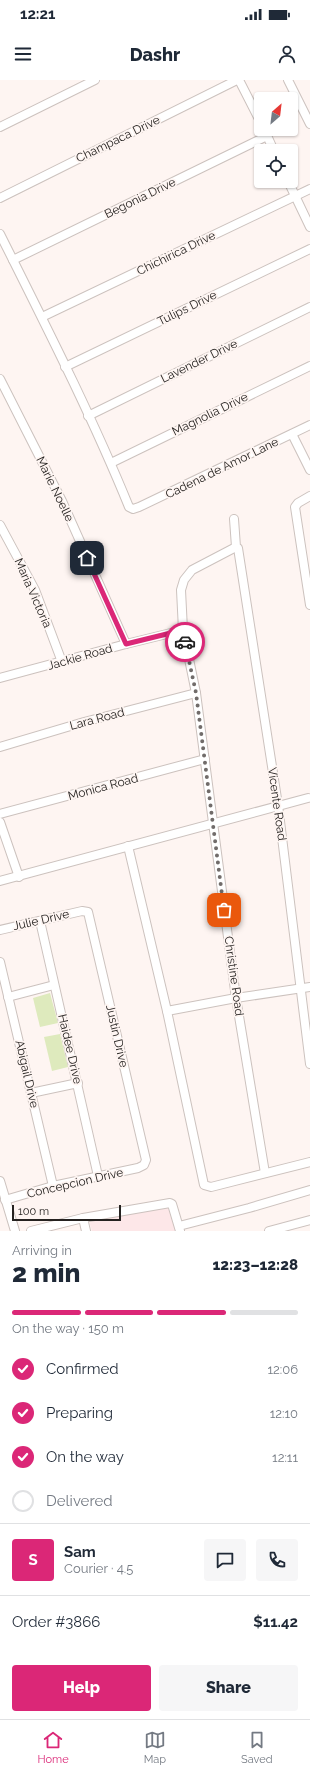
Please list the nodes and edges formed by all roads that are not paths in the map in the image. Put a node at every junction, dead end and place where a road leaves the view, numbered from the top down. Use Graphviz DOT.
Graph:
graph roads {
  1 [pos="95,80"];
  2 [pos="238,80"];
  3 [pos="288,80"];
  4 [pos="254,110"];
  5 [pos="310,124"];
  6 [pos="0,127"];
  7 [pos="258,136"];
  8 [pos="291,188"];
  9 [pos="310,188"];
  10 [pos="295,196"];
  11 [pos="0,198"];
  12 [pos="310,228"];
  13 [pos="0,234"];
  14 [pos="310,249"];
  15 [pos="13,260"];
  16 [pos="310,307"];
  17 [pos="42,317"];
  18 [pos="310,366"];
  19 [pos="65,367"];
  20 [pos="0,379"];
  21 [pos="88,416"];
  22 [pos="310,426"];
  23 [pos="292,434"];
  24 [pos="111,463"];
  25 [pos="310,470"];
  26 [pos="310,496"];
  27 [pos="234,519"];
  28 [pos="0,525"];
  29 [pos="236,547"];
  30 [pos="310,605"];
  31 [pos="183,630"];
  32 [pos="126,644"];
  33 [pos="62,662"];
  34 [pos="1,676"];
  35 [pos="196,693"];
  36 [pos="0,747"];
  37 [pos="205,759"];
  38 [pos="308,798"];
  39 [pos="278,805"];
  40 [pos="0,814"];
  41 [pos="0,822"];
  42 [pos="213,823"];
  43 [pos="128,846"];
  44 [pos="18,877"];
  45 [pos="0,882"];
  46 [pos="82,911"];
  47 [pos="40,921"];
  48 [pos="0,930"];
  49 [pos="0,962"];
  50 [pos="54,985"];
  51 [pos="306,988"];
  52 [pos="8,997"];
  53 [pos="236,998"];
  54 [pos="167,1011"];
  55 [pos="310,1064"];
  56 [pos="78,1083"];
  57 [pos="31,1093"];
  58 [pos="310,1162"];
  59 [pos="144,1165"];
  60 [pos="265,1172"];
  61 [pos="98,1176"];
  62 [pos="0,1181"];
  63 [pos="53,1186"];
  64 [pos="310,1190"];
  65 [pos="5,1200"];
  66 [pos="83,1218"];
  67 [pos="310,1220"];
  68 [pos="180,1228"];
  69 [pos="15,1231"];
  70 [pos="31,1231"];
  71 [pos="86,1231"];
  72 [pos="269,1231"];
  1 -- 6 [label="street"];
  2 -- 4 [label="street"];
  2 -- 11 [label="street, Champaca Drive"];
  3 -- 5 [label="street"];
  7 -- 15 [label="street, Begonia Drive"];
  8 -- 10 [label="street"];
  9 -- 10 [label="street, Chichirica Drive"];
  10 -- 12 [label="street"];
  10 -- 17 [label="street, Chichirica Drive"];
  13 -- 15 [label="street"];
  14 -- 19 [label="street, Tulips Drive"];
  15 -- 17 [label="street"];
  16 -- 21 [label="street, Lavender Drive"];
  17 -- 19 [label="street"];
  18 -- 24 [label="street, Magnolia Drive"];
  19 -- 21 [label="street"];
  20 -- 32 [label="street, Marie Noelle"];
  21 -- 24 [label="street"];
  22 -- 23 [label="street, Cadena de Amor Lane"];
  23 -- 24 [label="street, Cadena de Amor Lane"];
  23 -- 25 [label="street"];
  26 -- 30 [label="street"];
  27 -- 29 [label="street, Vicente Road"];
  28 -- 33 [label="street, Maria Victoria"];
  29 -- 31 [label="street, Christine Road"];
  29 -- 39 [label="street, Vicente Road"];
  31 -- 32 [label="street, Jackie Road"];
  31 -- 35 [label="street, Christine Road"];
  32 -- 33 [label="street, Jackie Road"];
  33 -- 34 [label="street, Jackie Road"];
  35 -- 36 [label="street, Lara Road"];
  35 -- 37 [label="street, Christine Road"];
  37 -- 40 [label="street, Monica Road"];
  37 -- 42 [label="street, Christine Road"];
  38 -- 39 [label="street"];
  39 -- 42 [label="street"];
  39 -- 51 [label="street, Vicente Road"];
  41 -- 44 [label="street"];
  42 -- 43 [label="street"];
  42 -- 53 [label="street, Christine Road"];
  43 -- 44 [label="street"];
  43 -- 54 [label="street"];
  44 -- 45 [label="street"];
  46 -- 47 [label="street, Julie Drive"];
  46 -- 59 [label="street, Justin Drive"];
  47 -- 48 [label="street, Julie Drive"];
  47 -- 50 [label="street, Haidee Drive"];
  49 -- 52 [label="street, Abigail Drive"];
  50 -- 52 [label="street"];
  50 -- 56 [label="street, Haidee Drive"];
  51 -- 53 [label="street"];
  51 -- 55 [label="street, Vicente Road"];
  52 -- 57 [label="street, Abigail Drive"];
  53 -- 54 [label="street"];
  53 -- 60 [label="street, Christine Road"];
  54 -- 60 [label="street"];
  56 -- 57 [label="street"];
  56 -- 61 [label="street, Haidee Drive"];
  57 -- 63 [label="street, Abigail Drive"];
  58 -- 60 [label="street"];
  59 -- 61 [label="street, Concepcion Drive"];
  61 -- 63 [label="street, Concepcion Drive"];
  62 -- 65 [label="street"];
  63 -- 65 [label="street, Concepcion Drive"];
  64 -- 68 [label="street"];
  65 -- 69 [label="street"];
  66 -- 68 [label="street"];
  66 -- 70 [label="street"];
  66 -- 71 [label="street"];
  67 -- 72 [label="street"];
}
